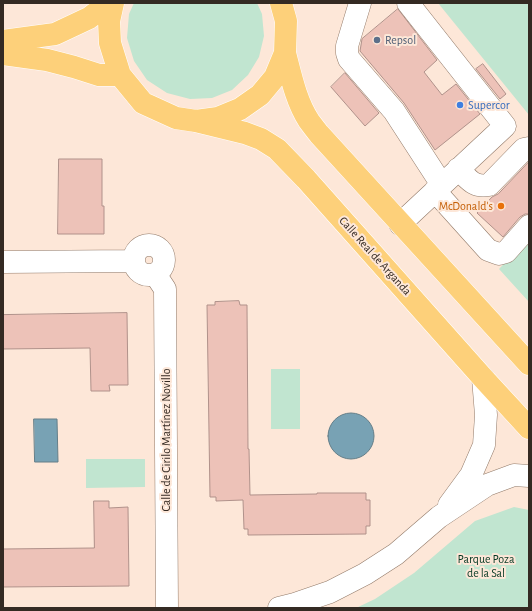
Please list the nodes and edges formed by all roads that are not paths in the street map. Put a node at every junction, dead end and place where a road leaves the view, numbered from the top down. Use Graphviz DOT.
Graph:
graph roads {
  1 [pos="109,3"];
  2 [pos="113,3"];
  3 [pos="281,3"];
  4 [pos="360,3"];
  5 [pos="408,3"];
  6 [pos="3,41"];
  7 [pos="285,53"];
  8 [pos="3,54"];
  9 [pos="120,75"];
  10 [pos="196,121"];
  11 [pos="529,148"];
  12 [pos="458,169"];
  13 [pos="438,188"];
  14 [pos="400,224"];
  15 [pos="529,226"];
  16 [pos="3,262"];
  17 [pos="529,364"];
  18 [pos="483,378"];
  19 [pos="529,428"];
  20 [pos="529,476"];
  21 [pos="439,517"];
  22 [pos="167,608"];
  23 [pos="279,608"];
  1 -- 6 [label="main road"];
  2 -- 9 [label="main road"];
  3 -- 7 [label="main road"];
  4 -- 13 [label="street"];
  5 -- 12 [label="street"];
  7 -- 10 [label="main road"];
  7 -- 14 [label="main road"];
  8 -- 9 [label="main road"];
  9 -- 10 [label="main road"];
  10 -- 18 [label="main road, Calle Real de Arganda"];
  11 -- 12 [label="street"];
  12 -- 13 [label="street"];
  13 -- 14 [label="street"];
  13 -- 15 [label="street"];
  14 -- 17 [label="main road"];
  16 -- 22 [label="street, Calle de Cirilo Martínez Novillo"];
  18 -- 19 [label="main road, Calle Real de Arganda"];
  18 -- 21 [label="street"];
  20 -- 21 [label="street"];
  21 -- 23 [label="street"];
}
